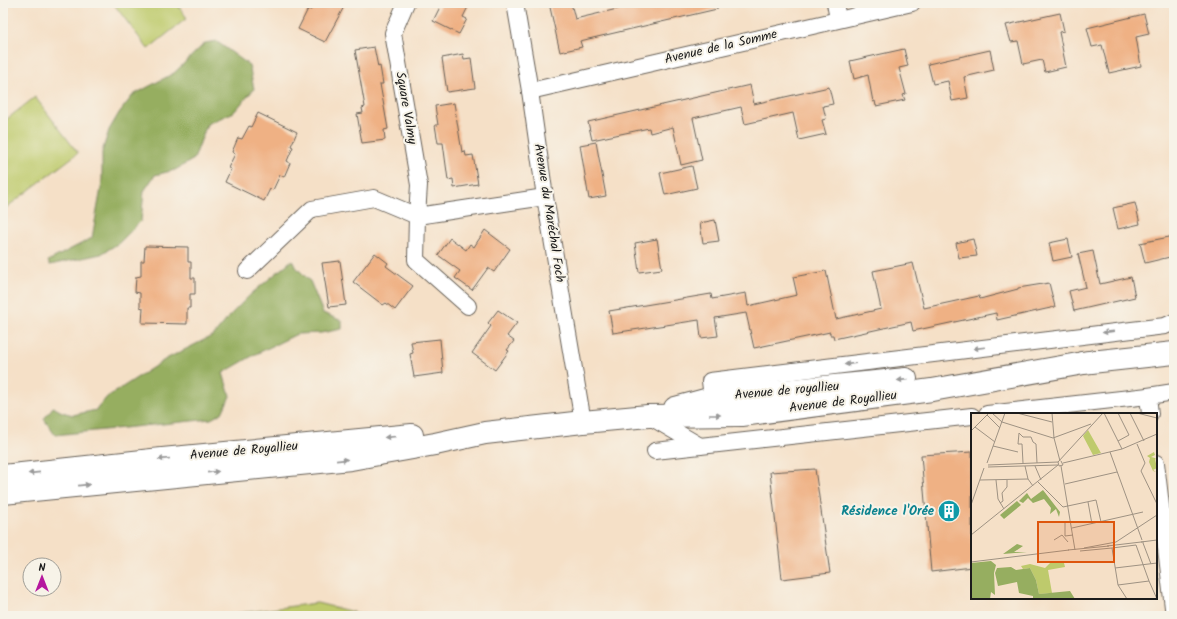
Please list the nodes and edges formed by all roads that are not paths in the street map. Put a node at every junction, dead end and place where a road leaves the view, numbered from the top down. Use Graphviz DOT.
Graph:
graph roads {
  1 [pos="406,3"];
  2 [pos="515,3"];
  3 [pos="835,3"];
  4 [pos="912,3"];
  5 [pos="838,19"];
  6 [pos="530,91"];
  7 [pos="545,197"];
  8 [pos="417,216"];
  9 [pos="247,271"];
  10 [pos="468,306"];
  11 [pos="1174,322"];
  12 [pos="1174,352"];
  13 [pos="1095,361"];
  14 [pos="1174,392"];
  15 [pos="1148,396"];
  16 [pos="712,398"];
  17 [pos="996,413"];
  18 [pos="1150,413"];
  19 [pos="648,416"];
  20 [pos="971,416"];
  21 [pos="583,422"];
  22 [pos="485,433"];
  23 [pos="700,446"];
  24 [pos="655,451"];
  25 [pos="1157,472"];
  26 [pos="3,476"];
  27 [pos="3,493"];
  28 [pos="1174,616"];
  1 -- 8 [label="street, Square Valmy"];
  2 -- 6 [label="street, Avenue du Maréchal Foch"];
  3 -- 5 [label="street"];
  4 -- 5 [label="street, Avenue de la Somme"];
  5 -- 6 [label="street, Avenue de la Somme"];
  6 -- 7 [label="street, Avenue du Maréchal Foch"];
  7 -- 8 [label="street"];
  7 -- 21 [label="street, Avenue du Maréchal Foch"];
  8 -- 9 [label="street"];
  8 -- 10 [label="street, Square Valmy"];
  11 -- 16 [label="street, Avenue de Royallieu, one-way"];
  12 -- 13 [label="main road"];
  13 -- 16 [label="main road, Avenue de royallieu, one-way"];
  19 -- 13 [label="main road, Avenue de Royallieu, one-way"];
  14 -- 15 [label="street"];
  15 -- 17 [label="street"];
  15 -- 18 [label="street"];
  16 -- 19 [label="main road, Avenue de royallieu"];
  19 -- 21 [label="main road"];
  19 -- 23 [label="street"];
  20 -- 23 [label="street, Avenue de Royallieu"];
  21 -- 22 [label="main road"];
  22 -- 26 [label="main road, Avenue de Royallieu, one-way"];
  27 -- 22 [label="main road, Avenue de Royallieu, one-way"];
  23 -- 24 [label="street, Avenue de Royallieu"];
  25 -- 28 [label="street"];
}
